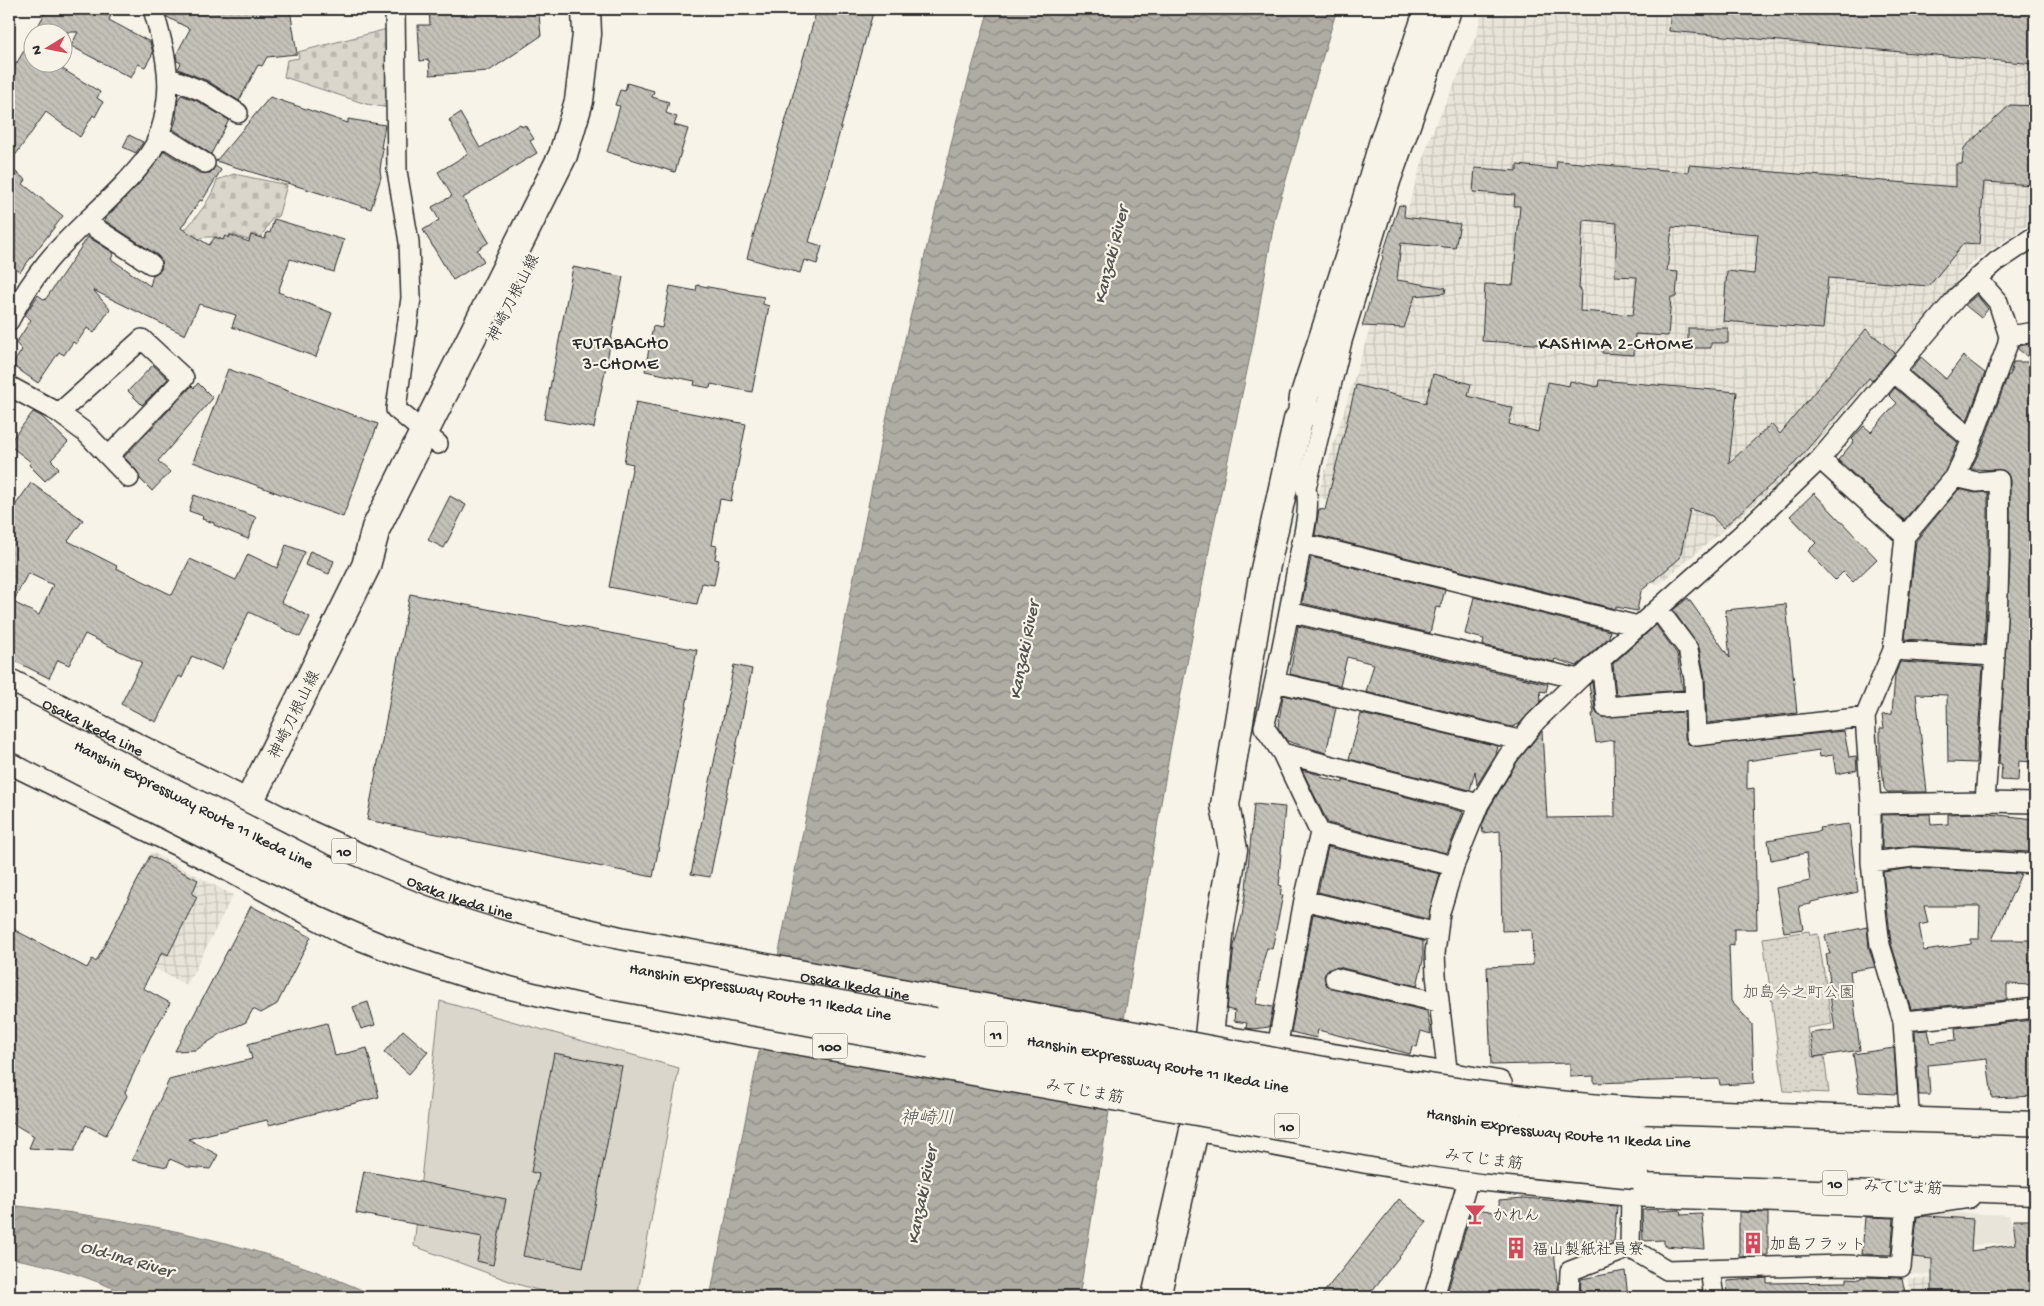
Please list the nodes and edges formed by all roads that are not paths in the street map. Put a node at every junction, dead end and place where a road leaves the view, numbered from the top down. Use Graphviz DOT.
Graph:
graph roads {
  1 [pos="153,9"];
  2 [pos="396,9"];
  3 [pos="586,9"];
  4 [pos="605,9"];
  5 [pos="1429,9"];
  6 [pos="1452,9"];
  7 [pos="168,77"];
  8 [pos="238,113"];
  9 [pos="159,134"];
  10 [pos="205,163"];
  11 [pos="86,222"];
  12 [pos="2035,236"];
  13 [pos="151,264"];
  14 [pos="1977,278"];
  15 [pos="9,321"];
  16 [pos="2035,332"];
  17 [pos="2009,336"];
  18 [pos="1895,373"];
  19 [pos="9,386"];
  20 [pos="59,413"];
  21 [pos="432,438"];
  22 [pos="1972,440"];
  23 [pos="109,456"];
  24 [pos="1820,459"];
  25 [pos="1955,477"];
  26 [pos="130,478"];
  27 [pos="1906,536"];
  28 [pos="1301,543"];
  29 [pos="1658,609"];
  30 [pos="1289,612"];
  31 [pos="1638,626"];
  32 [pos="1893,650"];
  33 [pos="1994,656"];
  34 [pos="1601,660"];
  35 [pos="1579,679"];
  36 [pos="1276,682"];
  37 [pos="9,683"];
  38 [pos="1695,700"];
  39 [pos="9,709"];
  40 [pos="1865,717"];
  41 [pos="9,734"];
  42 [pos="1519,740"];
  43 [pos="1282,754"];
  44 [pos="9,759"];
  45 [pos="1985,802"];
  46 [pos="2035,803"];
  47 [pos="248,804"];
  48 [pos="1479,804"];
  49 [pos="1871,804"];
  50 [pos="1320,833"];
  51 [pos="220,862"];
  52 [pos="1871,862"];
  53 [pos="2035,864"];
  54 [pos="1454,866"];
  55 [pos="1304,900"];
  56 [pos="1437,933"];
  57 [pos="1335,978"];
  58 [pos="1438,1002"];
  59 [pos="2035,1008"];
  60 [pos="1903,1020"];
  61 [pos="1209,1037"];
  62 [pos="1277,1048"];
  63 [pos="940,1065"];
  64 [pos="1448,1077"];
  65 [pos="1909,1111"];
  66 [pos="1994,1125"];
  67 [pos="1194,1126"];
  68 [pos="2035,1126"];
  69 [pos="2035,1151"];
  70 [pos="2035,1172"];
  71 [pos="1468,1175"];
  72 [pos="1633,1183"];
  73 [pos="1995,1189"];
  74 [pos="2035,1190"];
  75 [pos="1907,1203"];
  76 [pos="1630,1248"];
  77 [pos="1710,1270"];
  78 [pos="1156,1297"];
  79 [pos="1434,1297"];
  80 [pos="1570,1297"];
  81 [pos="1714,1297"];
  1 -- 7 [label="street"];
  2 -- 21 [label="street"];
  3 -- 21 [label="main road, 神崎刀根山線"];
  4 -- 21 [label="main road, 神崎刀根山線"];
  5 -- 61 [label="main road"];
  6 -- 28 [label="street"];
  7 -- 8 [label="street"];
  7 -- 9 [label="street"];
  9 -- 10 [label="street"];
  9 -- 11 [label="street"];
  11 -- 13 [label="street"];
  11 -- 15 [label="street"];
  12 -- 14 [label="street"];
  14 -- 17 [label="street"];
  14 -- 18 [label="street"];
  16 -- 17 [label="street"];
  17 -- 22 [label="street"];
  18 -- 22 [label="street"];
  18 -- 24 [label="street"];
  19 -- 20 [label="street"];
  20 -- 23 [label="street"];
  20 -- 23 [label="street"];
  21 -- 47 [label="main road, 神崎刀根山線"];
  22 -- 25 [label="street"];
  23 -- 26 [label="street"];
  24 -- 27 [label="street"];
  24 -- 29 [label="street"];
  25 -- 27 [label="street"];
  25 -- 33 [label="street"];
  27 -- 32 [label="street"];
  28 -- 30 [label="street"];
  28 -- 31 [label="street"];
  29 -- 31 [label="street"];
  29 -- 38 [label="street"];
  30 -- 35 [label="street"];
  30 -- 36 [label="street"];
  31 -- 34 [label="street"];
  32 -- 33 [label="street"];
  32 -- 40 [label="street"];
  33 -- 45 [label="street"];
  34 -- 35 [label="street"];
  34 -- 38 [label="street"];
  35 -- 42 [label="street"];
  36 -- 42 [label="street"];
  36 -- 43 [label="street"];
  37 -- 47 [label="main road, Osaka Ikeda Line / 10"];
  38 -- 40 [label="street"];
  39 -- 69 [label="main road, Hanshin Expressway Route 11 Ikeda Line / 11, bridge"];
  40 -- 49 [label="street"];
  41 -- 70 [label="main road, Hanshin Expressway Route 11 Ikeda Line / 11, bridge"];
  42 -- 48 [label="street"];
  43 -- 48 [label="street"];
  43 -- 50 [label="street"];
  44 -- 51 [label="main road"];
  45 -- 46 [label="street"];
  45 -- 49 [label="street"];
  47 -- 51 [label="main road, 神崎刀根山線"];
  47 -- 66 [label="main road, Osaka Ikeda Line / 10, bridge"];
  48 -- 54 [label="street"];
  49 -- 52 [label="street"];
  50 -- 54 [label="street"];
  50 -- 55 [label="street"];
  51 -- 63 [label="main road, 100"];
  52 -- 53 [label="street"];
  52 -- 60 [label="street"];
  54 -- 56 [label="street"];
  55 -- 56 [label="street"];
  55 -- 62 [label="street"];
  56 -- 58 [label="street"];
  57 -- 58 [label="street"];
  58 -- 64 [label="street"];
  59 -- 60 [label="street"];
  60 -- 65 [label="street"];
  61 -- 62 [label="main road"];
  61 -- 67 [label="main road"];
  62 -- 64 [label="main road"];
  63 -- 72 [label="main road, みてじま筋 / 10, bridge"];
  64 -- 65 [label="main road"];
  64 -- 71 [label="main road"];
  65 -- 66 [label="main road"];
  66 -- 68 [label="main road"];
  67 -- 71 [label="main road"];
  67 -- 78 [label="main road"];
  71 -- 72 [label="main road"];
  71 -- 79 [label="street"];
  72 -- 73 [label="main road, みてじま筋 / 10"];
  72 -- 75 [label="main road"];
  72 -- 76 [label="street"];
  73 -- 74 [label="main road, みてじま筋 / 10"];
  73 -- 75 [label="main road"];
  75 -- 77 [label="street"];
  76 -- 77 [label="street"];
  76 -- 80 [label="street"];
  77 -- 81 [label="street"];
}
